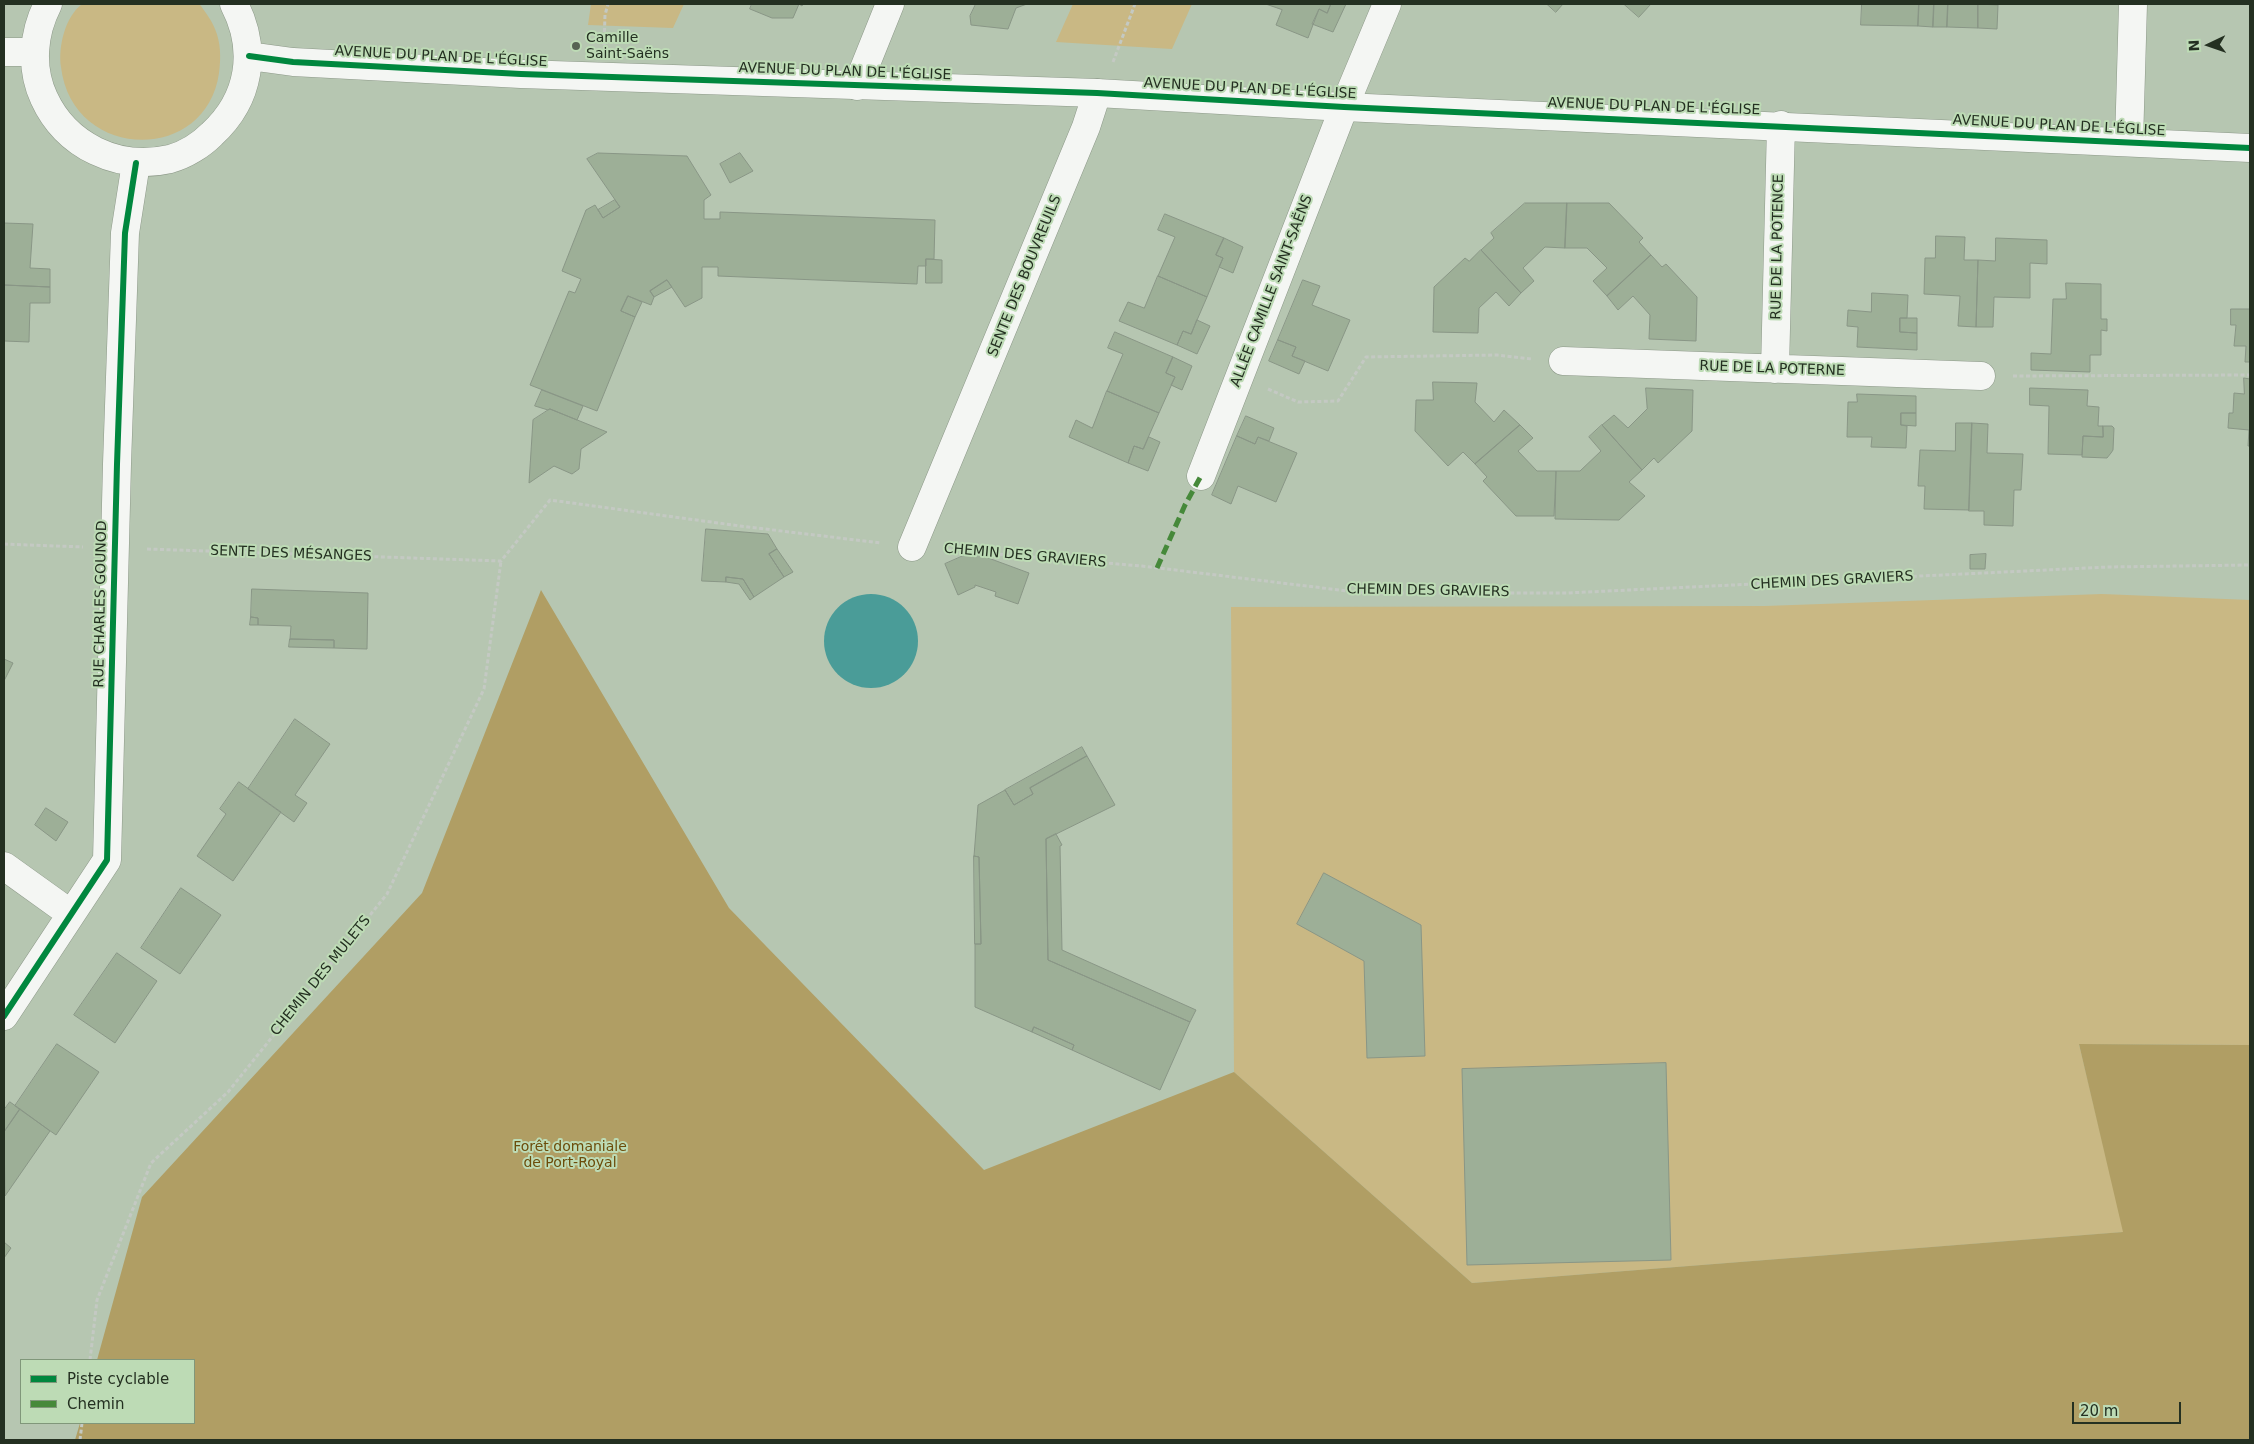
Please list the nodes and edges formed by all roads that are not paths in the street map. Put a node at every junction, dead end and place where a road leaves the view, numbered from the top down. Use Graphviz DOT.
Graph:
graph roads {
  1 [pos="48,4"];
  2 [pos="234,4"];
  3 [pos="890,4"];
  4 [pos="1387,4"];
  5 [pos="2133,4"];
  6 [pos="4,52"];
  7 [pos="34,52"];
  8 [pos="248,56"];
  9 [pos="857,86"];
  10 [pos="1097,93"];
  11 [pos="1344,107"];
  12 [pos="1781,125"];
  13 [pos="2129,142"];
  14 [pos="2250,148"];
  15 [pos="136,163"];
  16 [pos="1563,362"];
  17 [pos="1776,369"];
  18 [pos="1982,376"];
  19 [pos="1201,476"];
  20 [pos="912,547"];
  21 [pos="4,866"];
  22 [pos="72,914"];
  23 [pos="4,1016"];
  1 -- 7 [label="street"];
  2 -- 8 [label="street"];
  3 -- 9 [label="street"];
  4 -- 11 [label="street, ALLÉE CAMILLE SAINT-SAËNS"];
  5 -- 13 [label="street"];
  6 -- 7 [label="street"];
  7 -- 15 [label="street"];
  8 -- 9 [label="street, AVENUE DU PLAN DE L'ÉGLISE"];
  8 -- 15 [label="street"];
  9 -- 10 [label="street, AVENUE DU PLAN DE L'ÉGLISE"];
  10 -- 11 [label="street, AVENUE DU PLAN DE L'ÉGLISE"];
  10 -- 20 [label="street, SENTE DES BOUVREUILS"];
  11 -- 12 [label="street, AVENUE DU PLAN DE L'ÉGLISE"];
  11 -- 19 [label="street, ALLÉE CAMILLE SAINT-SAËNS"];
  12 -- 13 [label="street, AVENUE DU PLAN DE L'ÉGLISE"];
  12 -- 17 [label="street, RUE DE LA POTENCE"];
  13 -- 14 [label="street, AVENUE DU PLAN DE L'ÉGLISE"];
  15 -- 22 [label="street, RUE CHARLES GOUNOD"];
  16 -- 17 [label="street, RUE DE LA POTERNE"];
  17 -- 18 [label="street, RUE DE LA POTERNE"];
  21 -- 22 [label="street"];
  22 -- 23 [label="street, RUE CHARLES GOUNOD"];
}
